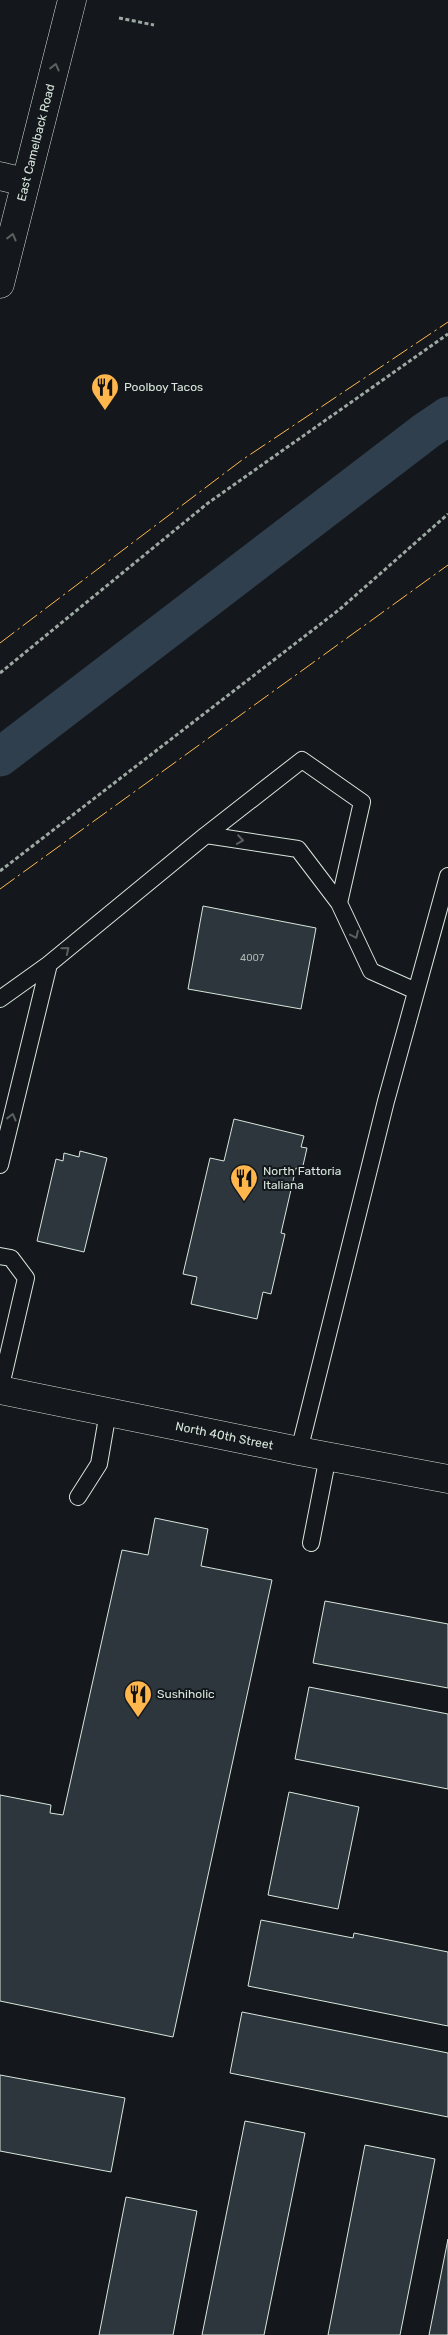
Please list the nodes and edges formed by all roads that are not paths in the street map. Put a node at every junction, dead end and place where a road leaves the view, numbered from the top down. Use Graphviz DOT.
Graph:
graph roads {
  1 [pos="72,0"];
  2 [pos="13,179"];
  3 [pos="0,284"];
  4 [pos="206,836"];
  5 [pos="448,876"];
  6 [pos="339,903"];
  7 [pos="49,964"];
  8 [pos="416,991"];
  9 [pos="0,999"];
  10 [pos="0,1165"];
  11 [pos="0,1256"];
  12 [pos="0,1390"];
  13 [pos="108,1412"];
  14 [pos="299,1451"];
  15 [pos="328,1456"];
  16 [pos="448,1479"];
  17 [pos="78,1497"];
  18 [pos="311,1543"];
  2 -- 1 [label="main road, East Camelback Road, one-way"];
  3 -- 2 [label="main road, East Camelback Road, one-way"];
  4 -- 6 [label="lane, one-way"];
  4 -- 6 [label="lane"];
  7 -- 4 [label="lane, one-way"];
  5 -- 8 [label="lane"];
  6 -- 8 [label="lane, one-way"];
  7 -- 9 [label="lane"];
  10 -- 7 [label="lane, one-way"];
  8 -- 14 [label="lane"];
  11 -- 12 [label="lane"];
  12 -- 13 [label="main road, North 40th Street"];
  13 -- 14 [label="main road, North 40th Street"];
  13 -- 17 [label="lane"];
  14 -- 15 [label="main road, North 40th Street"];
  15 -- 16 [label="main road, North 40th Street"];
  15 -- 18 [label="lane"];
}
